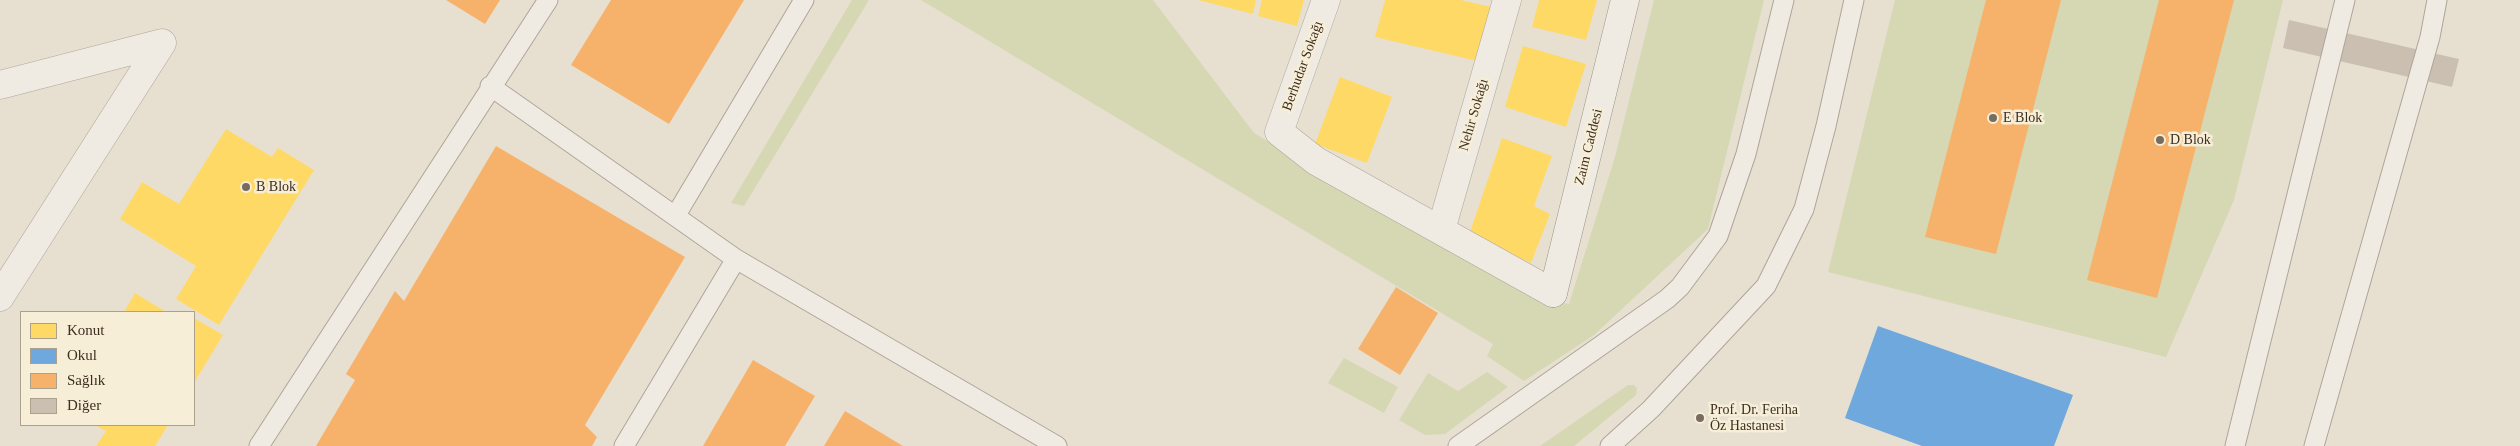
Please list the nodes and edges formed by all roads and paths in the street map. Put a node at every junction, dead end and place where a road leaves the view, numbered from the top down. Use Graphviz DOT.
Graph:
graph roads {
  1 [pos="548,0"];
  2 [pos="804,0"];
  3 [pos="1326,0"];
  4 [pos="1507,0"];
  5 [pos="1625,0"];
  6 [pos="1784,0"];
  7 [pos="1854,0"];
  8 [pos="2345,0"];
  9 [pos="2437,0"];
  10 [pos="0,85"];
  11 [pos="490,86"];
  12 [pos="676,216"];
  13 [pos="1441,230"];
  14 [pos="736,259"];
  15 [pos="0,297"];
  16 [pos="259,446"];
  17 [pos="624,446"];
  18 [pos="1057,446"];
  19 [pos="1458,446"];
  20 [pos="1610,446"];
  21 [pos="2235,446"];
  22 [pos="2314,446"];
  1 -- 11 [label="lane"];
  2 -- 12 [label="lane"];
  3 -- 13 [label="street, Berhudar Sokağı"];
  4 -- 13 [label="street, Nehir Sokağı"];
  5 -- 13 [label="street, Zaim Caddesi"];
  6 -- 19 [label="lane"];
  7 -- 20 [label="lane"];
  8 -- 21 [label="lane"];
  9 -- 22 [label="lane"];
  10 -- 15 [label="street"];
  11 -- 12 [label="lane"];
  11 -- 16 [label="lane"];
  12 -- 14 [label="lane"];
  14 -- 17 [label="lane"];
  14 -- 18 [label="lane"];
}
